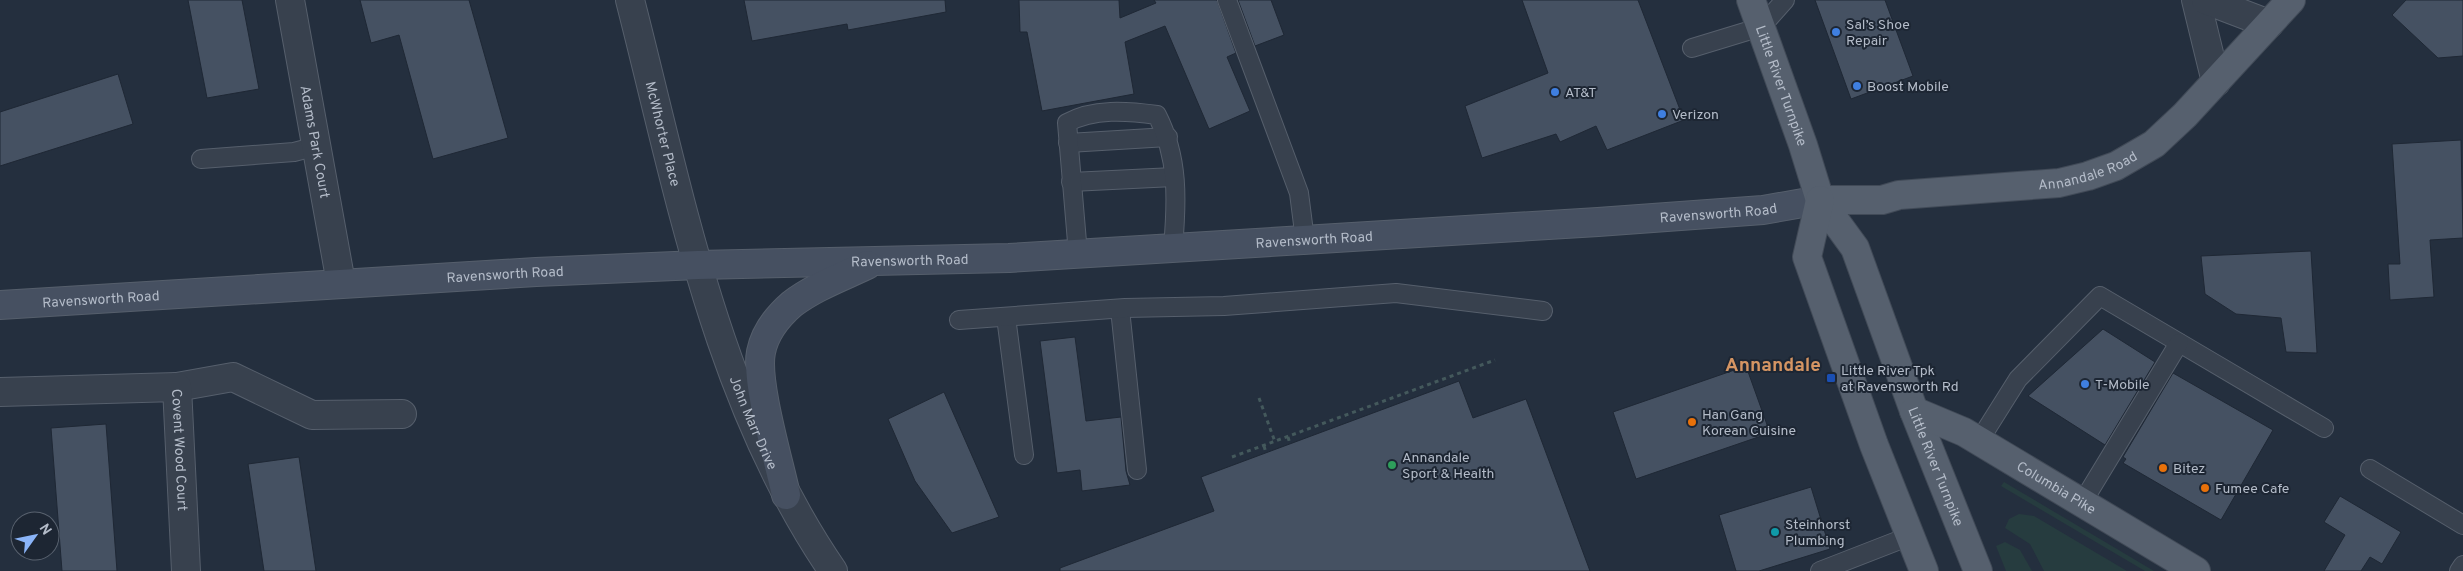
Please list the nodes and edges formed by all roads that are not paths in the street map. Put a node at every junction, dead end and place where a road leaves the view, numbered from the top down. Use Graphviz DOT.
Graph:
graph roads {
  1 [pos="290,0"];
  2 [pos="630,0"];
  3 [pos="1227,0"];
  4 [pos="1751,0"];
  5 [pos="1785,0"];
  6 [pos="2196,0"];
  7 [pos="2206,0"];
  8 [pos="2291,0"];
  9 [pos="2270,24"];
  10 [pos="1761,27"];
  11 [pos="1692,48"];
  12 [pos="2216,82"];
  13 [pos="1168,137"];
  14 [pos="1068,143"];
  15 [pos="317,146"];
  16 [pos="201,159"];
  17 [pos="1174,177"];
  18 [pos="1071,182"];
  19 [pos="1820,200"];
  20 [pos="1305,240"];
  21 [pos="1173,248"];
  22 [pos="1078,254"];
  23 [pos="874,262"];
  24 [pos="698,265"];
  25 [pos="341,283"];
  26 [pos="0,305"];
  27 [pos="1120,309"];
  28 [pos="1543,311"];
  29 [pos="1006,317"];
  30 [pos="959,320"];
  31 [pos="2179,343"];
  32 [pos="177,387"];
  33 [pos="0,392"];
  34 [pos="1914,411"];
  35 [pos="402,414"];
  36 [pos="2324,428"];
  37 [pos="1979,441"];
  38 [pos="1024,455"];
  39 [pos="2370,469"];
  40 [pos="1137,470"];
  41 [pos="786,495"];
  42 [pos="2082,503"];
  43 [pos="2463,526"];
  44 [pos="1910,536"];
  45 [pos="2463,565"];
  46 [pos="186,571"];
  47 [pos="833,571"];
  48 [pos="1820,571"];
  49 [pos="1924,571"];
  50 [pos="1978,571"];
  51 [pos="2196,571"];
  52 [pos="2459,571"];
  1 -- 15 [label="street, Adams Park Court"];
  2 -- 24 [label="street, McWhorter Place"];
  3 -- 20 [label="lane"];
  4 -- 10 [label="main road, Little River Turnpike"];
  5 -- 10 [label="lane"];
  6 -- 12 [label="street"];
  7 -- 9 [label="street"];
  8 -- 9 [label="main road, Annandale Road"];
  9 -- 12 [label="main road, Annandale Road"];
  10 -- 11 [label="lane"];
  10 -- 19 [label="main road, Little River Turnpike"];
  12 -- 19 [label="main road, Annandale Road"];
  13 -- 14 [label="lane"];
  13 -- 14 [label="lane"];
  13 -- 17 [label="lane"];
  14 -- 18 [label="lane"];
  15 -- 16 [label="lane"];
  15 -- 25 [label="street, Adams Park Court"];
  17 -- 18 [label="lane"];
  17 -- 21 [label="lane"];
  18 -- 22 [label="lane"];
  19 -- 20 [label="main road, Ravensworth Road"];
  19 -- 34 [label="main road, Little River Turnpike"];
  19 -- 44 [label="main road, Little River Turnpike"];
  20 -- 21 [label="main road, Ravensworth Road"];
  21 -- 22 [label="main road, Ravensworth Road"];
  22 -- 23 [label="main road, Ravensworth Road"];
  23 -- 24 [label="main road, Ravensworth Road"];
  23 -- 41 [label="main road"];
  24 -- 25 [label="main road, Ravensworth Road"];
  24 -- 41 [label="street, John Marr Drive"];
  25 -- 26 [label="main road, Ravensworth Road"];
  27 -- 28 [label="lane"];
  27 -- 29 [label="lane"];
  27 -- 40 [label="lane"];
  29 -- 30 [label="lane"];
  29 -- 38 [label="lane"];
  31 -- 36 [label="lane"];
  31 -- 37 [label="lane"];
  31 -- 42 [label="lane"];
  32 -- 33 [label="street, Covent Wood Court"];
  32 -- 35 [label="street"];
  32 -- 46 [label="street, Covent Wood Court"];
  34 -- 37 [label="main road, Columbia Pike"];
  34 -- 50 [label="main road, Little River Turnpike"];
  37 -- 42 [label="main road, Columbia Pike"];
  39 -- 43 [label="lane"];
  41 -- 47 [label="street, John Marr Drive"];
  42 -- 51 [label="main road, Columbia Pike"];
  44 -- 48 [label="lane"];
  44 -- 49 [label="main road, Little River Turnpike"];
  45 -- 52 [label="lane"];
}
